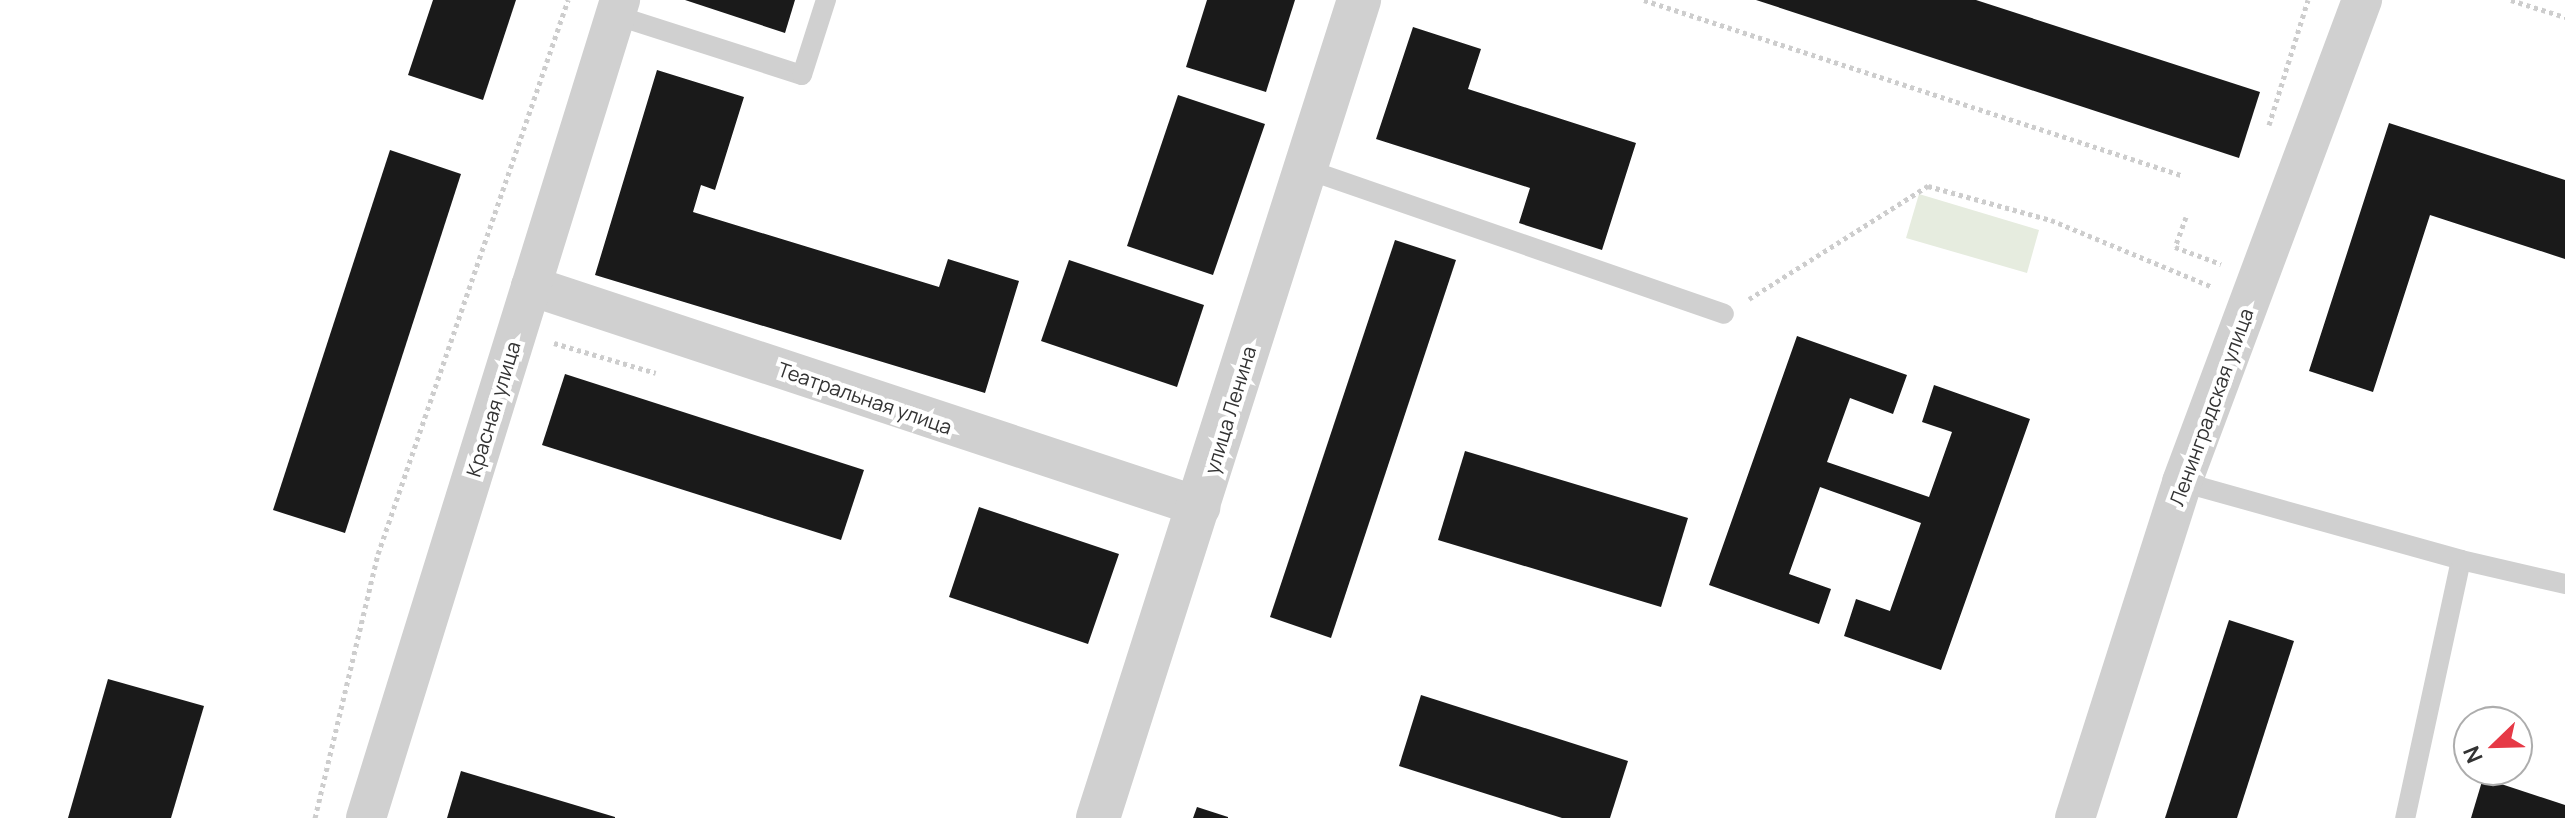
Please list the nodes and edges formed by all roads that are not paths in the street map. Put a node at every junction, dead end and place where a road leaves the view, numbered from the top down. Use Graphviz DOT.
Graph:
graph roads {
  1 [pos="826,0"];
  2 [pos="1359,0"];
  3 [pos="2362,0"];
  4 [pos="618,8"];
  5 [pos="1326,176"];
  6 [pos="531,286"];
  7 [pos="1724,314"];
  8 [pos="2182,482"];
  9 [pos="1200,507"];
  10 [pos="2461,560"];
  11 [pos="2565,584"];
  12 [pos="366,818"];
  13 [pos="1098,818"];
  14 [pos="2075,818"];
  15 [pos="2405,818"];
  1 -- 4 [label="lane"];
  2 -- 9 [label="street, улица Ленина"];
  3 -- 8 [label="street, Ленинградская улица"];
  4 -- 6 [label="street, Красная улица"];
  5 -- 7 [label="lane"];
  6 -- 9 [label="street, Театральная улица"];
  6 -- 12 [label="street, Красная улица"];
  8 -- 10 [label="lane"];
  8 -- 14 [label="street, Ленинградская улица"];
  9 -- 13 [label="street, улица Ленина"];
  10 -- 11 [label="lane"];
  10 -- 15 [label="lane"];
}
